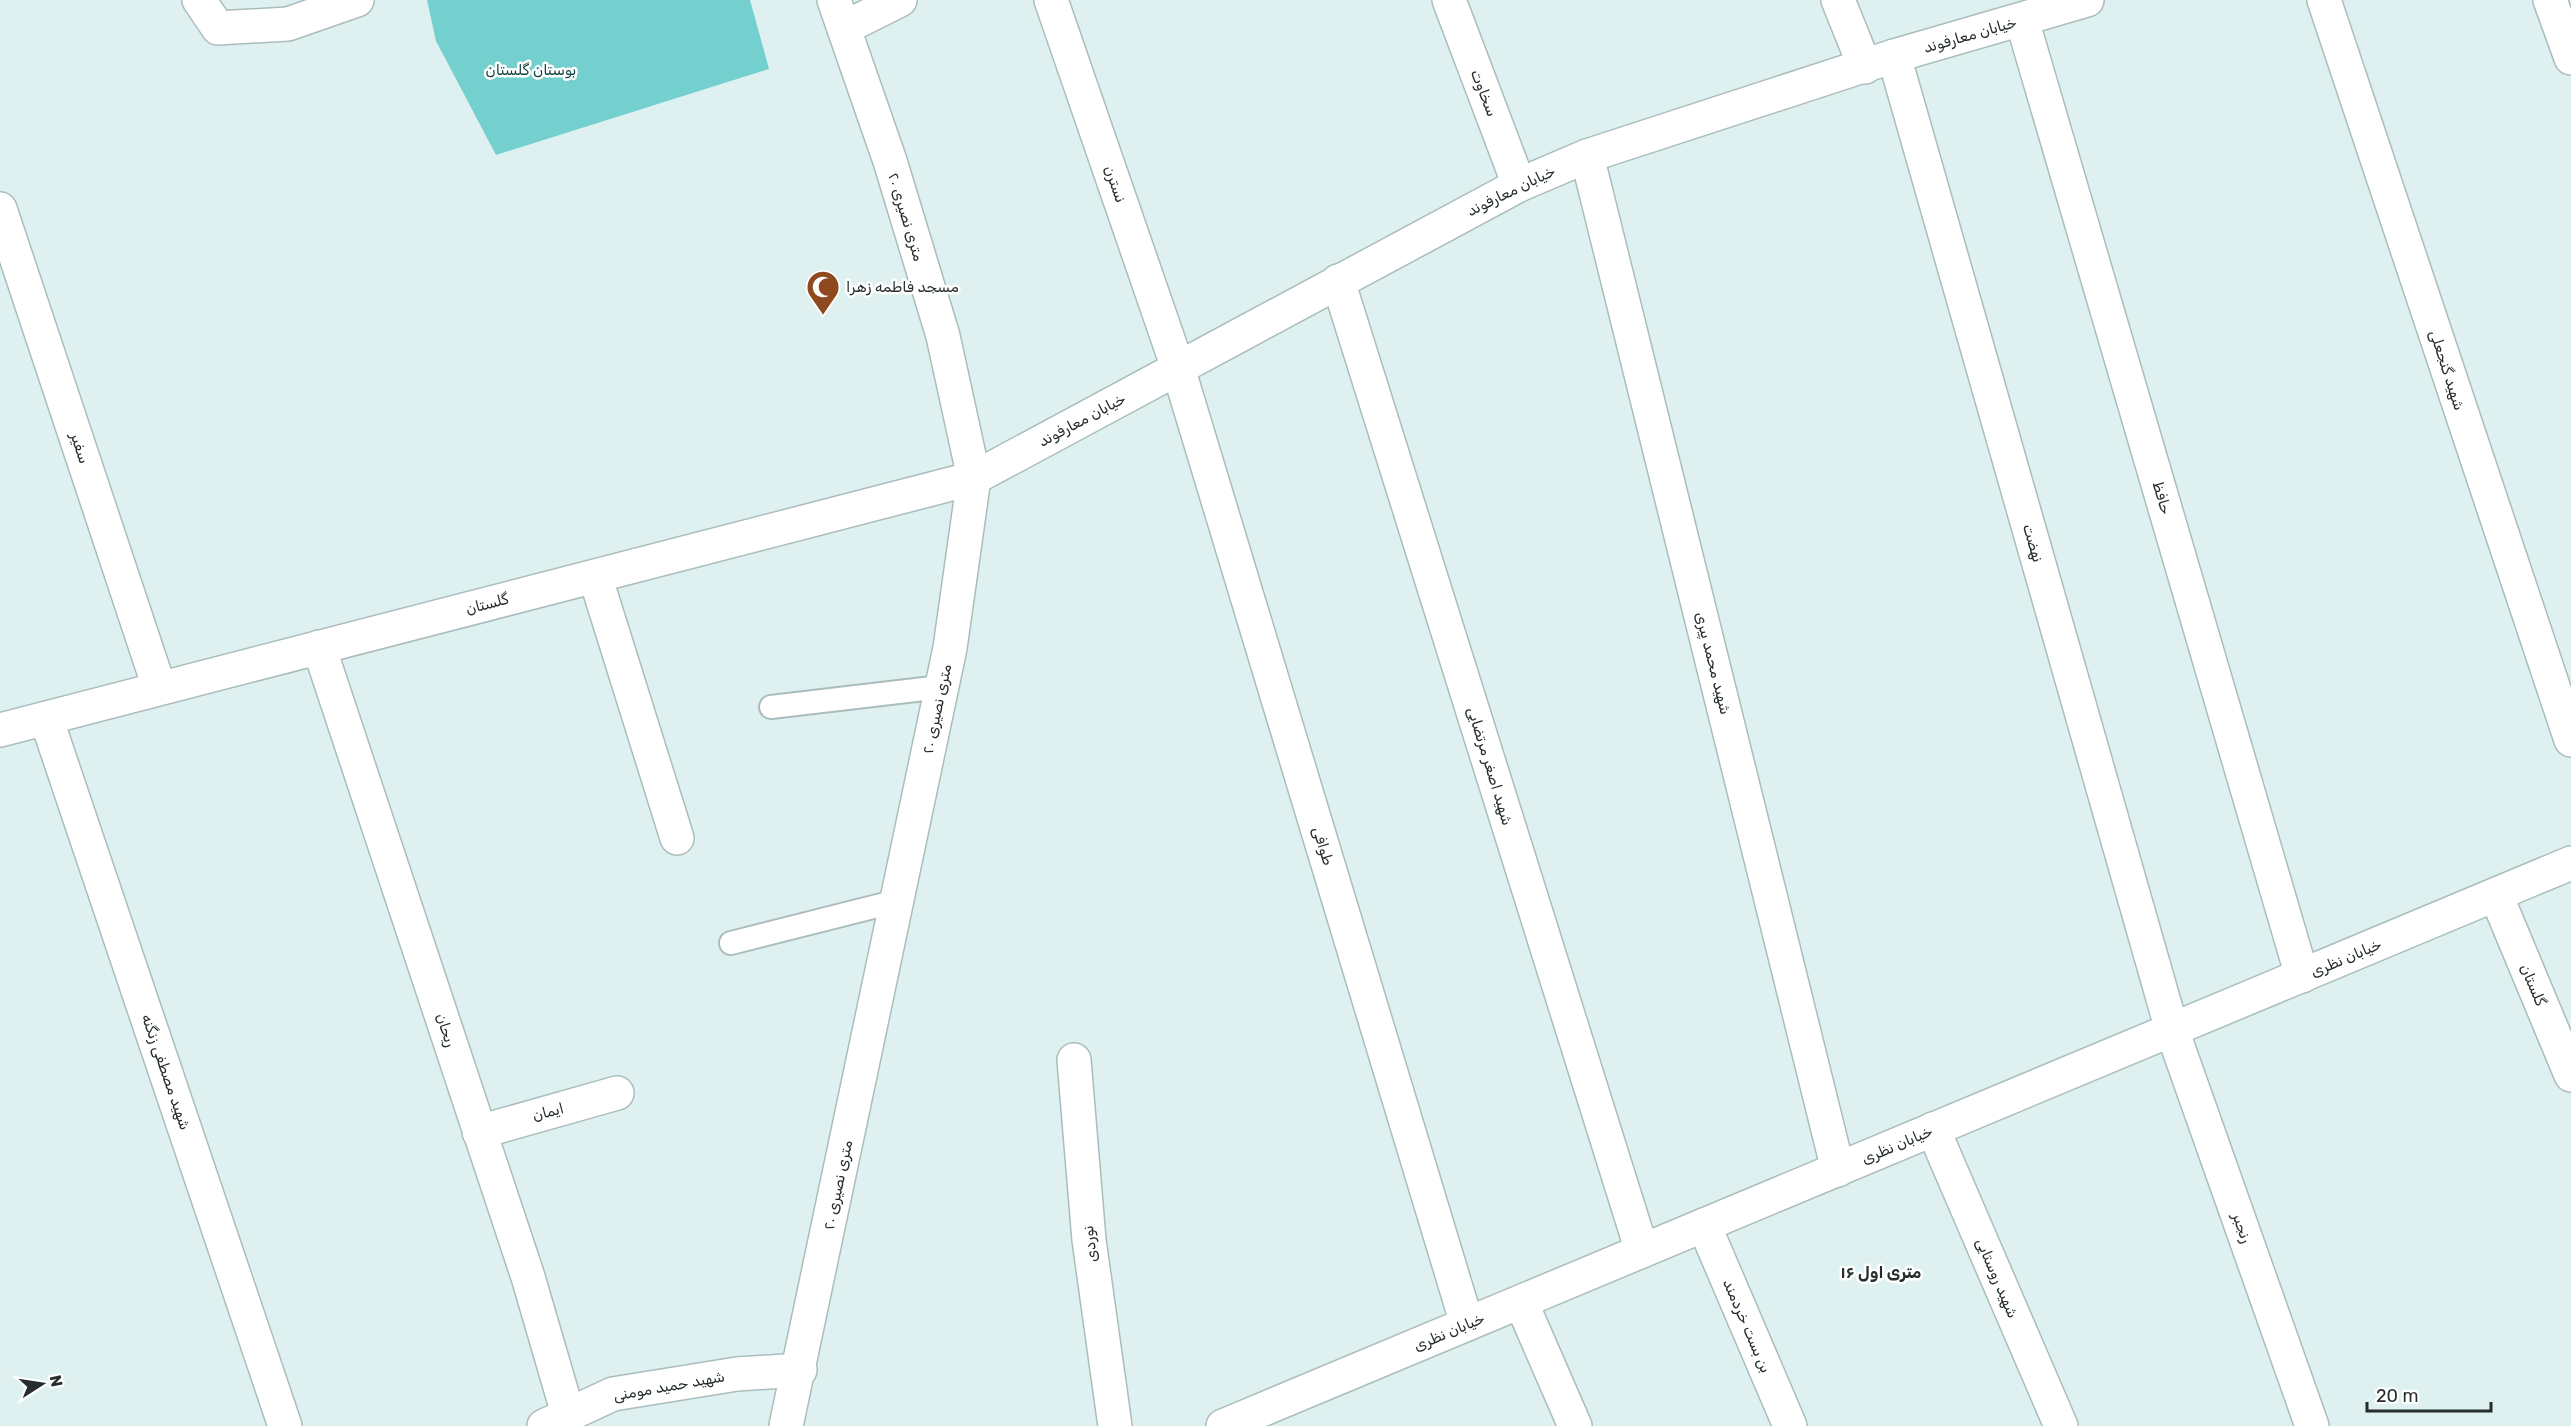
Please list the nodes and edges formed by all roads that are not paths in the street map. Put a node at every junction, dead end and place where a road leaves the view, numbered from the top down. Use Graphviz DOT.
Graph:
graph roads {
  1 [pos="198,0"];
  2 [pos="357,0"];
  3 [pos="900,0"];
  4 [pos="1051,0"];
  5 [pos="1449,0"];
  6 [pos="1838,0"];
  7 [pos="2088,0"];
  8 [pos="2324,0"];
  9 [pos="2550,0"];
  10 [pos="839,14"];
  11 [pos="2022,20"];
  12 [pos="2571,58"];
  13 [pos="1880,61"];
  14 [pos="1587,156"];
  15 [pos="1519,185"];
  16 [pos="0,209"];
  17 [pos="1338,281"];
  18 [pos="1178,369"];
  19 [pos="974,478"];
  20 [pos="595,576"];
  21 [pos="319,647"];
  22 [pos="159,687"];
  23 [pos="941,687"];
  24 [pos="771,707"];
  25 [pos="46,718"];
  26 [pos="0,730"];
  27 [pos="2571,740"];
  28 [pos="677,838"];
  29 [pos="2571,863"];
  30 [pos="2496,895"];
  31 [pos="897,901"];
  32 [pos="731,943"];
  33 [pos="2302,976"];
  34 [pos="2172,1030"];
  35 [pos="1074,1060"];
  36 [pos="2571,1075"];
  37 [pos="617,1094"];
  38 [pos="1933,1130"];
  39 [pos="479,1131"];
  40 [pos="1838,1170"];
  41 [pos="1704,1225"];
  42 [pos="1642,1251"];
  43 [pos="1521,1302"];
  44 [pos="1467,1324"];
  45 [pos="800,1370"];
  46 [pos="556,1420"];
  47 [pos="1236,1424"];
  48 [pos="285,1426"];
  49 [pos="786,1426"];
  50 [pos="1115,1426"];
  51 [pos="1575,1426"];
  52 [pos="1790,1426"];
  53 [pos="2061,1426"];
  54 [pos="2312,1426"];
  1 -- 2 [label="street"];
  3 -- 10 [label="street"];
  4 -- 18 [label="street, نسترن"];
  5 -- 15 [label="street, سخاوت"];
  6 -- 13 [label="street, نهضت"];
  7 -- 11 [label="street, خیابان معارفوند"];
  8 -- 27 [label="street, شهید گنجعلی"];
  9 -- 12 [label="street"];
  10 -- 19 [label="street, ۲۰ متری نصیری"];
  11 -- 13 [label="street, خیابان معارفوند"];
  11 -- 33 [label="street, حافظ"];
  13 -- 14 [label="street, خیابان معارفوند"];
  13 -- 34 [label="street, نهضت"];
  14 -- 15 [label="street, خیابان معارفوند"];
  14 -- 40 [label="street, شهید محمد پیری"];
  15 -- 17 [label="street, خیابان معارفوند"];
  16 -- 22 [label="street, سفیر"];
  17 -- 18 [label="street, خیابان معارفوند"];
  17 -- 42 [label="street, شهید اصغر مرتضایی"];
  18 -- 19 [label="street, خیابان معارفوند"];
  18 -- 44 [label="street, طوافی"];
  19 -- 20 [label="street, گلستان"];
  19 -- 23 [label="street, ۲۰ متری نصیری"];
  20 -- 21 [label="street, گلستان"];
  20 -- 28 [label="street"];
  21 -- 22 [label="street, گلستان"];
  21 -- 39 [label="street, ریحان"];
  22 -- 25 [label="street, گلستان"];
  23 -- 24 [label="lane"];
  23 -- 31 [label="street, ۲۰ متری نصیری"];
  25 -- 26 [label="street, گلستان"];
  25 -- 48 [label="street, شهید مصطفی زنگنه"];
  29 -- 30 [label="street, خیابان نظری"];
  30 -- 33 [label="street, خیابان نظری"];
  30 -- 36 [label="street, گلستان"];
  31 -- 32 [label="lane"];
  31 -- 45 [label="street, ۲۰ متری نصیری"];
  33 -- 34 [label="street, خیابان نظری"];
  34 -- 38 [label="street, خیابان نظری"];
  34 -- 54 [label="street, رنجبر"];
  35 -- 50 [label="street, نوردی"];
  37 -- 39 [label="street, ایمان"];
  38 -- 40 [label="street, خیابان نظری"];
  38 -- 53 [label="street, شهید روستایی"];
  39 -- 46 [label="street, ریحان"];
  40 -- 41 [label="street, خیابان نظری"];
  41 -- 42 [label="street, خیابان نظری"];
  41 -- 52 [label="street, بن بست خردمند"];
  42 -- 43 [label="street, خیابان نظری"];
  43 -- 44 [label="street, خیابان نظری"];
  43 -- 51 [label="street"];
  44 -- 47 [label="street, خیابان نظری"];
  45 -- 46 [label="street, شهید حمید مومنی"];
  45 -- 49 [label="street, ۲۰ متری نصیری"];
}
